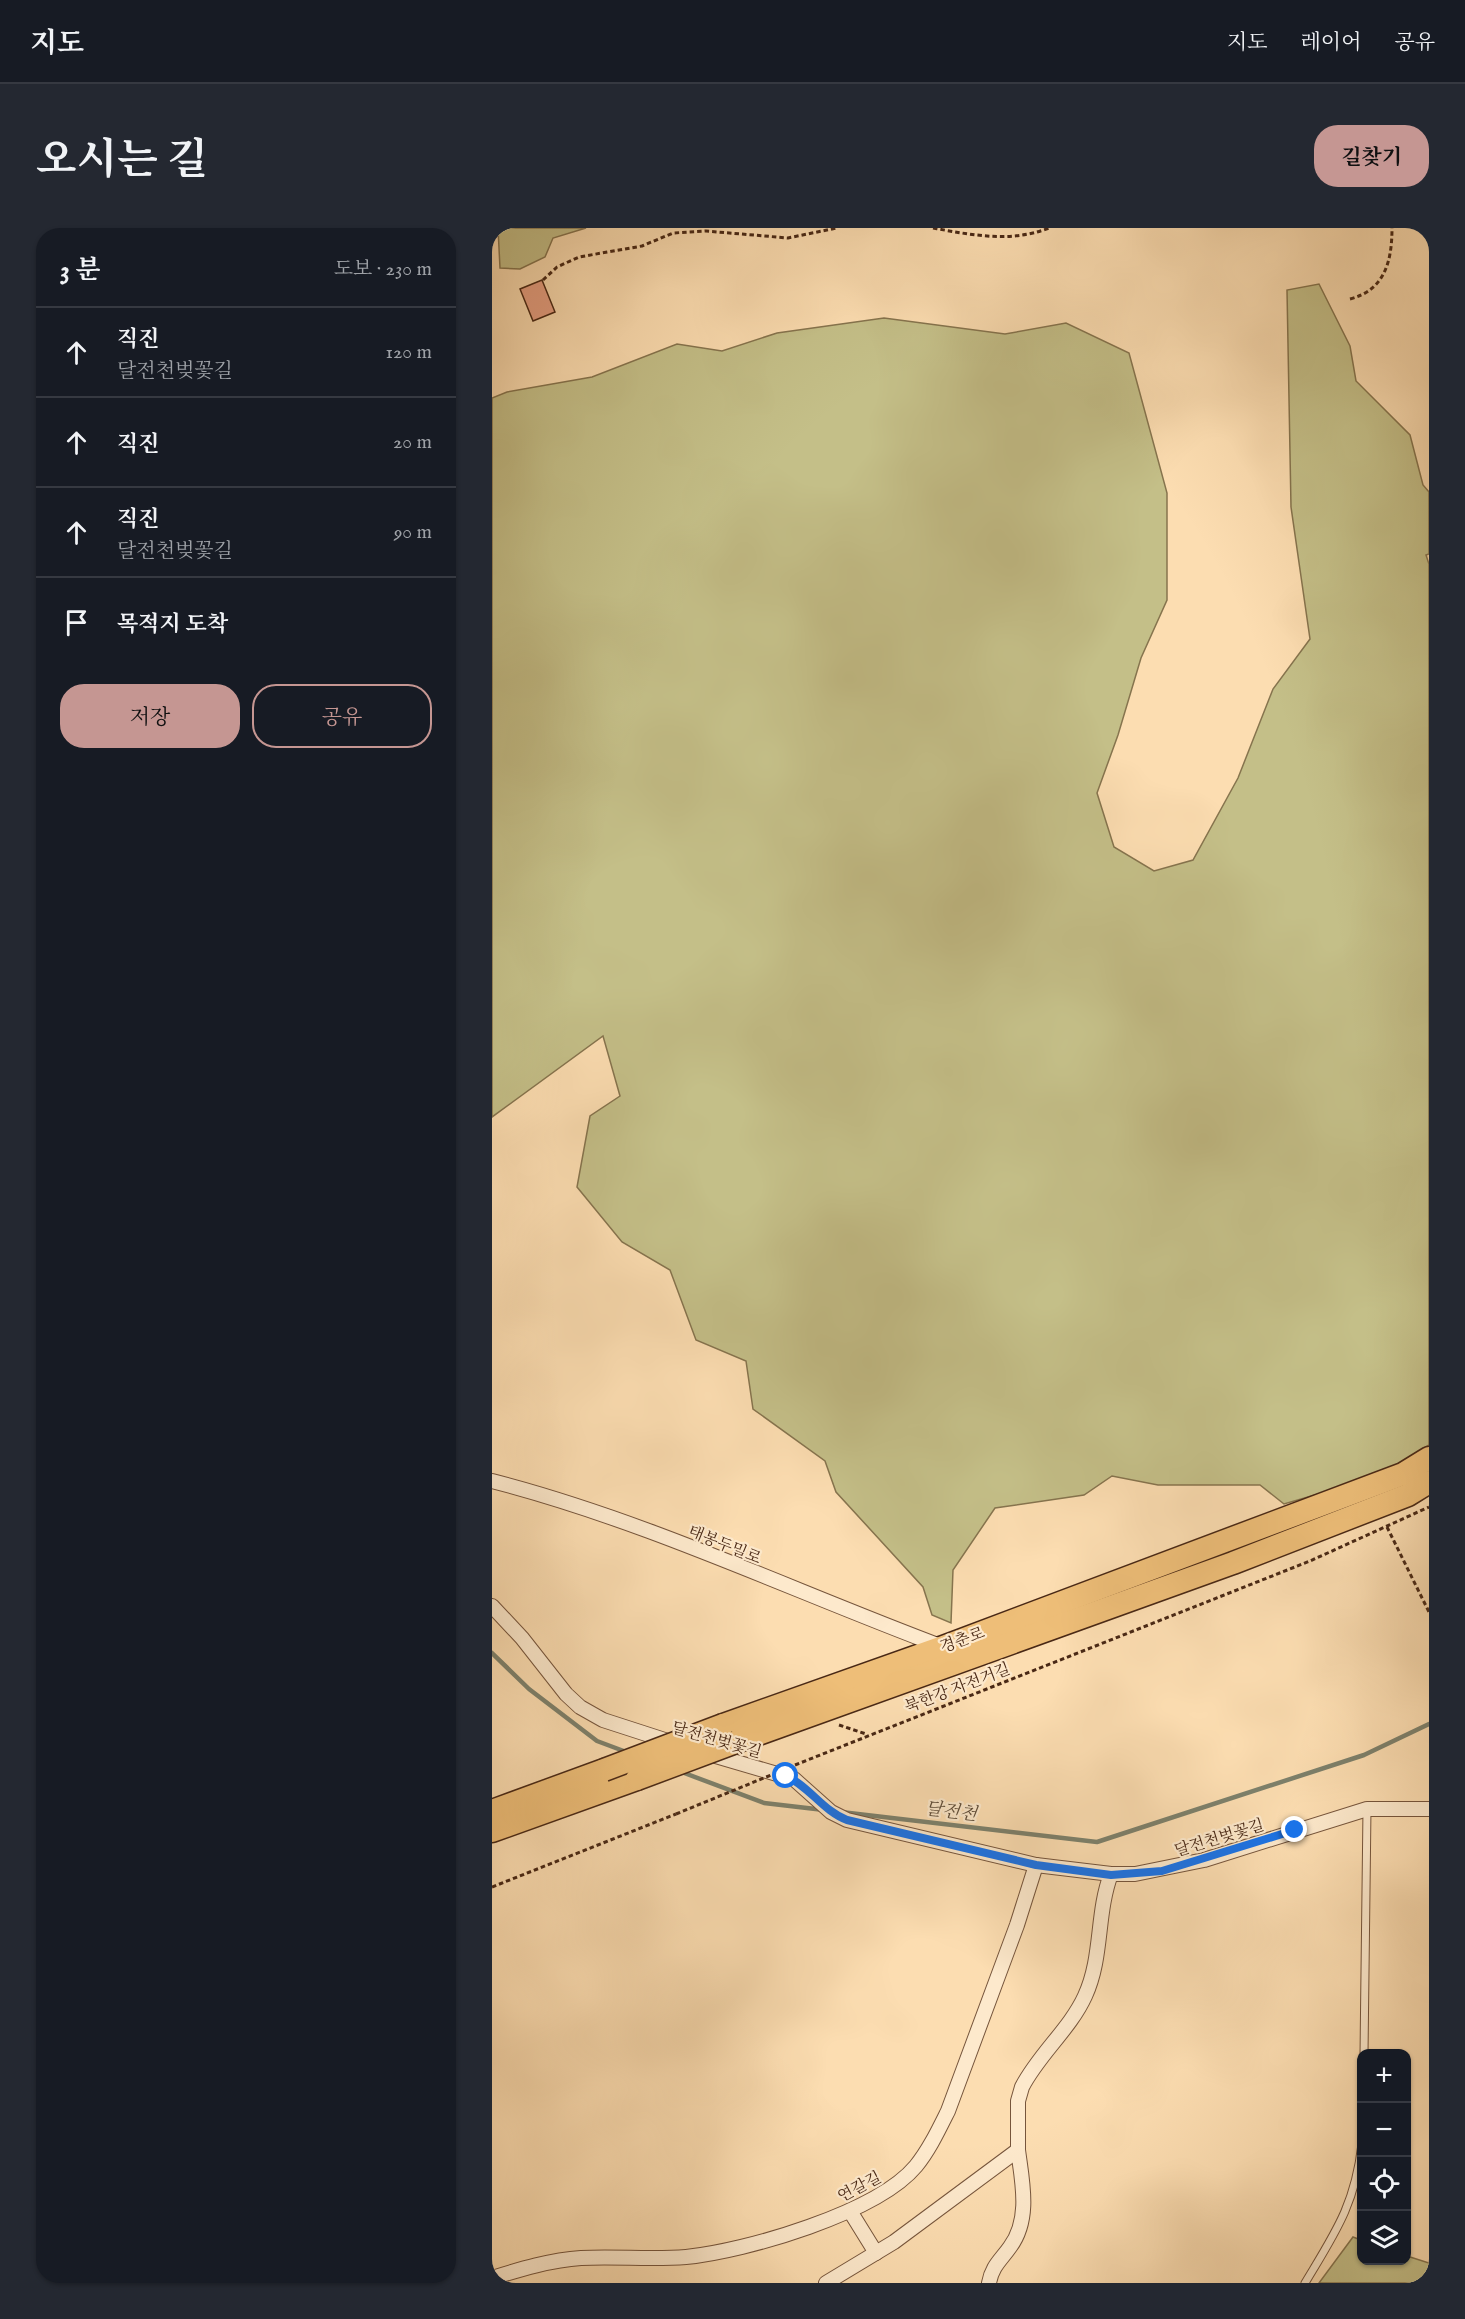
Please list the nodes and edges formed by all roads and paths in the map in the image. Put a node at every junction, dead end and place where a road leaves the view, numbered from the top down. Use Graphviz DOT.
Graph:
graph roads {
  1 [pos="837,228"];
  2 [pos="933,228"];
  3 [pos="1049,228"];
  4 [pos="1392,228"];
  5 [pos="543,280"];
  6 [pos="1350,298"];
  7 [pos="1429,1458"];
  8 [pos="492,1481"];
  9 [pos="1429,1482"];
  10 [pos="1429,1507"];
  11 [pos="1387,1527"];
  12 [pos="492,1606"];
  13 [pos="1429,1612"];
  14 [pos="943,1647"];
  15 [pos="730,1733"];
  16 [pos="794,1773"];
  17 [pos="1367,1809"];
  18 [pos="1429,1809"];
  19 [pos="492,1811"];
  20 [pos="492,1831"];
  21 [pos="1036,1865"];
  22 [pos="1111,1875"];
  23 [pos="492,1887"];
  24 [pos="1364,2049"];
  25 [pos="1018,2150"];
  26 [pos="1359,2157"];
  27 [pos="850,2211"];
  28 [pos="876,2253"];
  29 [pos="492,2278"];
  30 [pos="826,2283"];
  31 [pos="990,2283"];
  32 [pos="1305,2283"];
  1 -- 5 [label="path"];
  2 -- 3 [label="path"];
  4 -- 6 [label="path"];
  7 -- 14 [label="main road, 경춘로"];
  8 -- 14 [label="street, 태봉두밀로"];
  9 -- 15 [label="main road, 경춘로"];
  10 -- 11 [label="path, 북한강 자전거길"];
  11 -- 13 [label="path"];
  11 -- 16 [label="path, 북한강 자전거길"];
  12 -- 16 [label="street, 달전천벚꽃길"];
  14 -- 15 [label="main road, 경춘로"];
  15 -- 19 [label="main road, 경춘로, bridge"];
  15 -- 20 [label="main road, 경춘로, bridge"];
  16 -- 21 [label="street, 달전천벚꽃길"];
  16 -- 23 [label="path, 북한강 자전거길, bridge"];
  17 -- 18 [label="street, 달전천벚꽃길"];
  17 -- 22 [label="street, 달전천벚꽃길"];
  17 -- 24 [label="lane"];
  21 -- 22 [label="street, 달전천벚꽃길"];
  21 -- 27 [label="street, 연갈길"];
  22 -- 25 [label="street"];
  25 -- 28 [label="street"];
  25 -- 31 [label="street"];
  26 -- 32 [label="lane"];
  27 -- 28 [label="street"];
  27 -- 29 [label="street, 연갈길"];
  28 -- 30 [label="street"];
}
